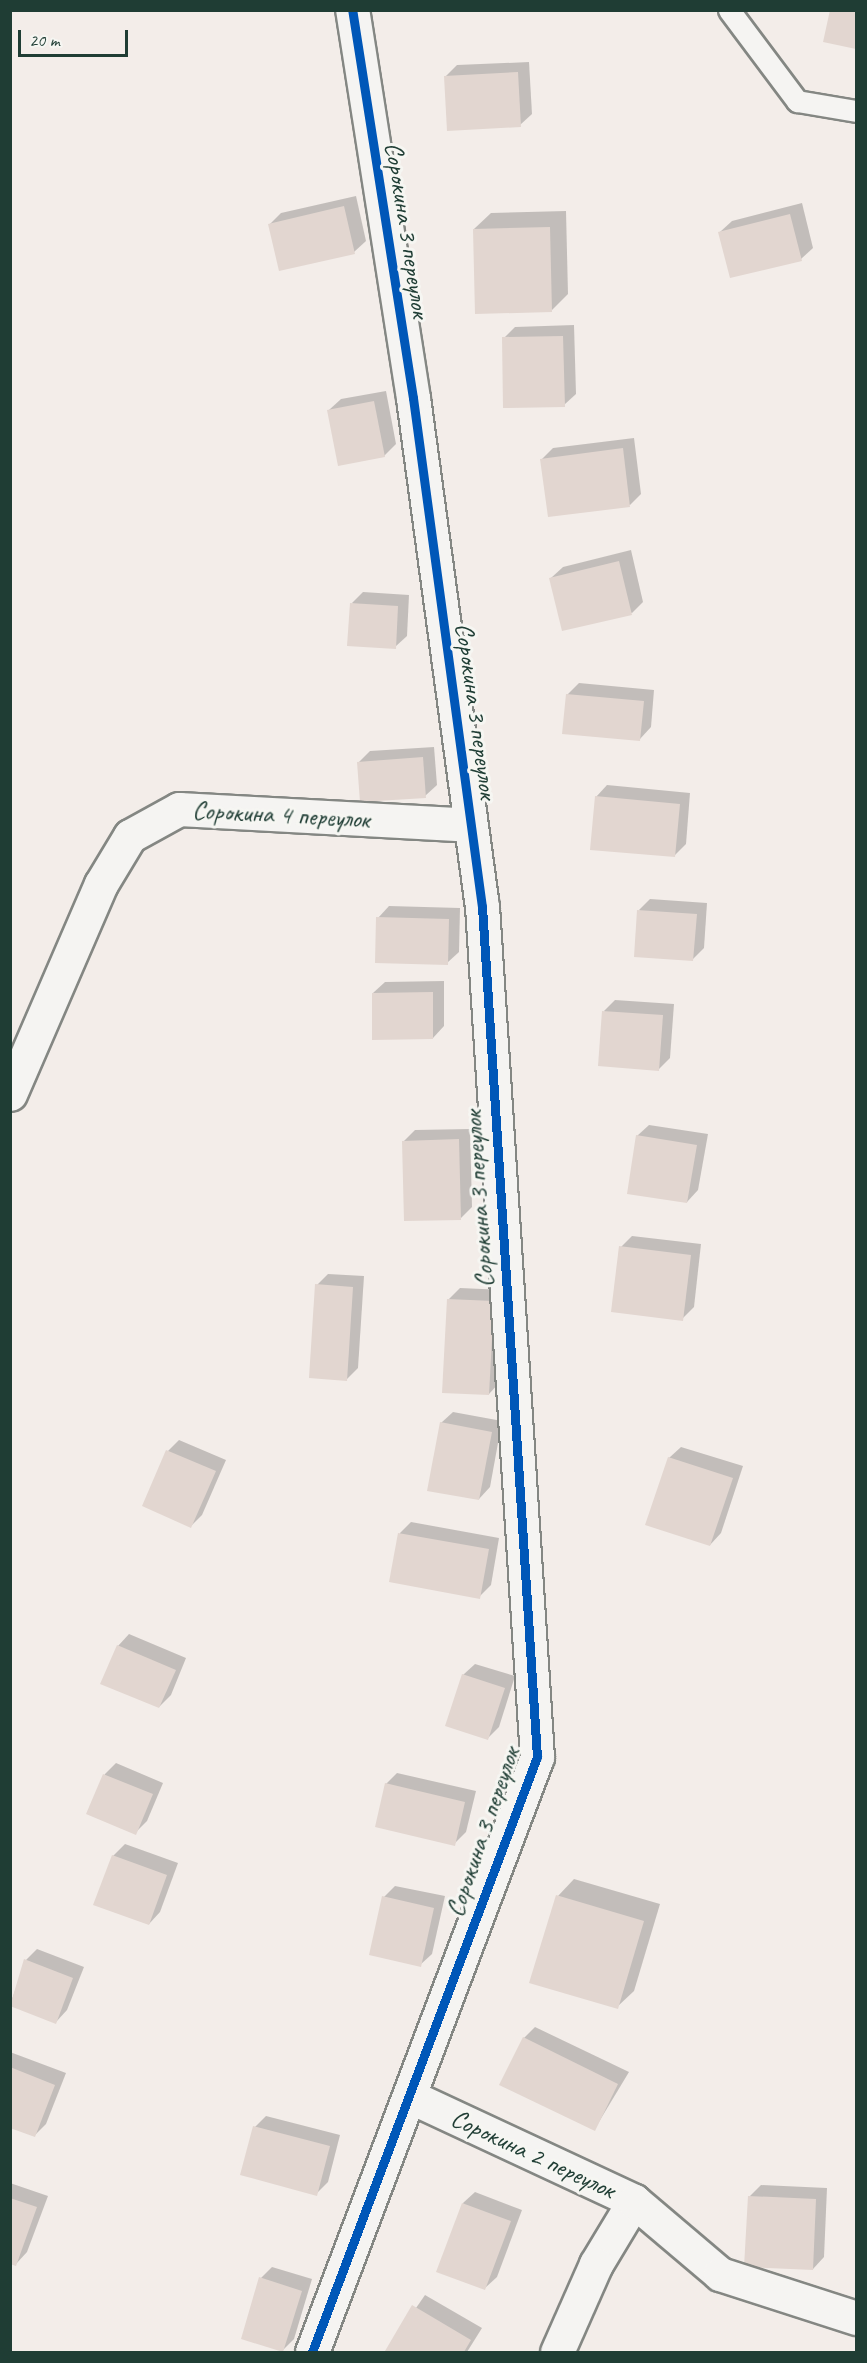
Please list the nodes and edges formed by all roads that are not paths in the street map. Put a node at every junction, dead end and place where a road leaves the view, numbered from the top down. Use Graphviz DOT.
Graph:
graph roads {
  1 [pos="352,10"];
  2 [pos="729,10"];
  3 [pos="856,111"];
  4 [pos="471,825"];
  5 [pos="10,1094"];
  6 [pos="409,2096"];
  7 [pos="634,2201"];
  8 [pos="856,2318"];
  9 [pos="312,2352"];
  10 [pos="557,2352"];
  1 -- 4 [label="street, Сорокина 3 переулок"];
  2 -- 3 [label="lane"];
  4 -- 5 [label="street, Сорокина 4 переулок"];
  4 -- 6 [label="street, Сорокина 3 переулок"];
  6 -- 7 [label="street, Сорокина 2 переулок"];
  6 -- 9 [label="street, Сорокина 3 переулок"];
  7 -- 8 [label="street"];
  7 -- 10 [label="street, Сорокина 2 переулок"];
}
